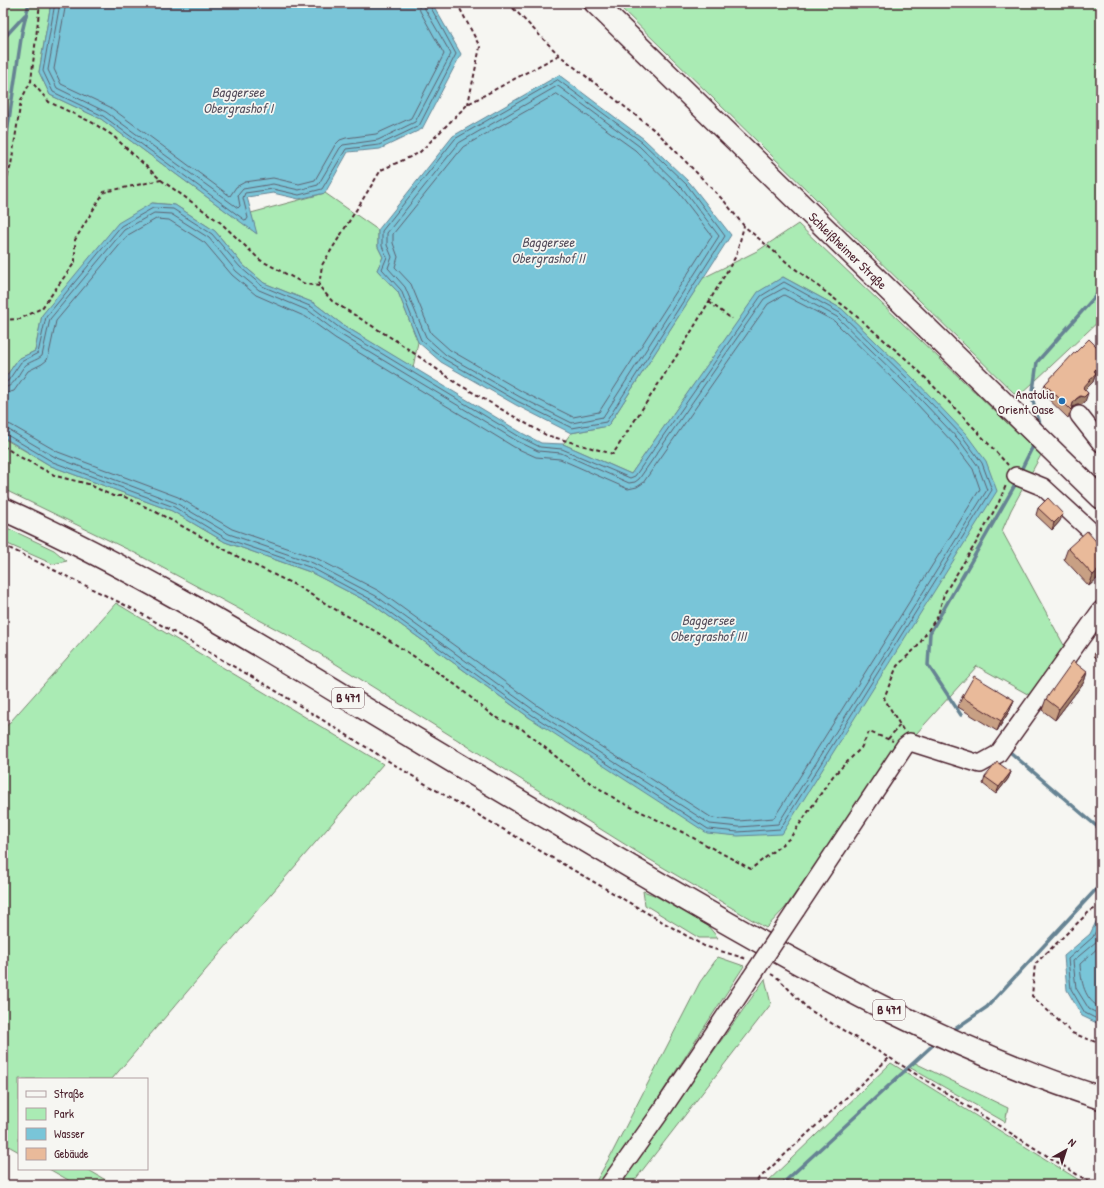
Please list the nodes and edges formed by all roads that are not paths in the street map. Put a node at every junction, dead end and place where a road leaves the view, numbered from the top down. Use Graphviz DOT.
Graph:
graph roads {
  1 [pos="595,3"];
  2 [pos="1079,415"];
  3 [pos="1101,443"];
  4 [pos="1009,474"];
  5 [pos="1100,495"];
  6 [pos="3,509"];
  7 [pos="1101,545"];
  8 [pos="1101,610"];
  9 [pos="1101,1098"];
  10 [pos="609,1185"];
  1 -- 5 [label="main road, Schleißheimer Straße"];
  2 -- 3 [label="street"];
  4 -- 7 [label="street"];
  6 -- 9 [label="highway, B 471"];
  8 -- 10 [label="street, bridge"];
}
